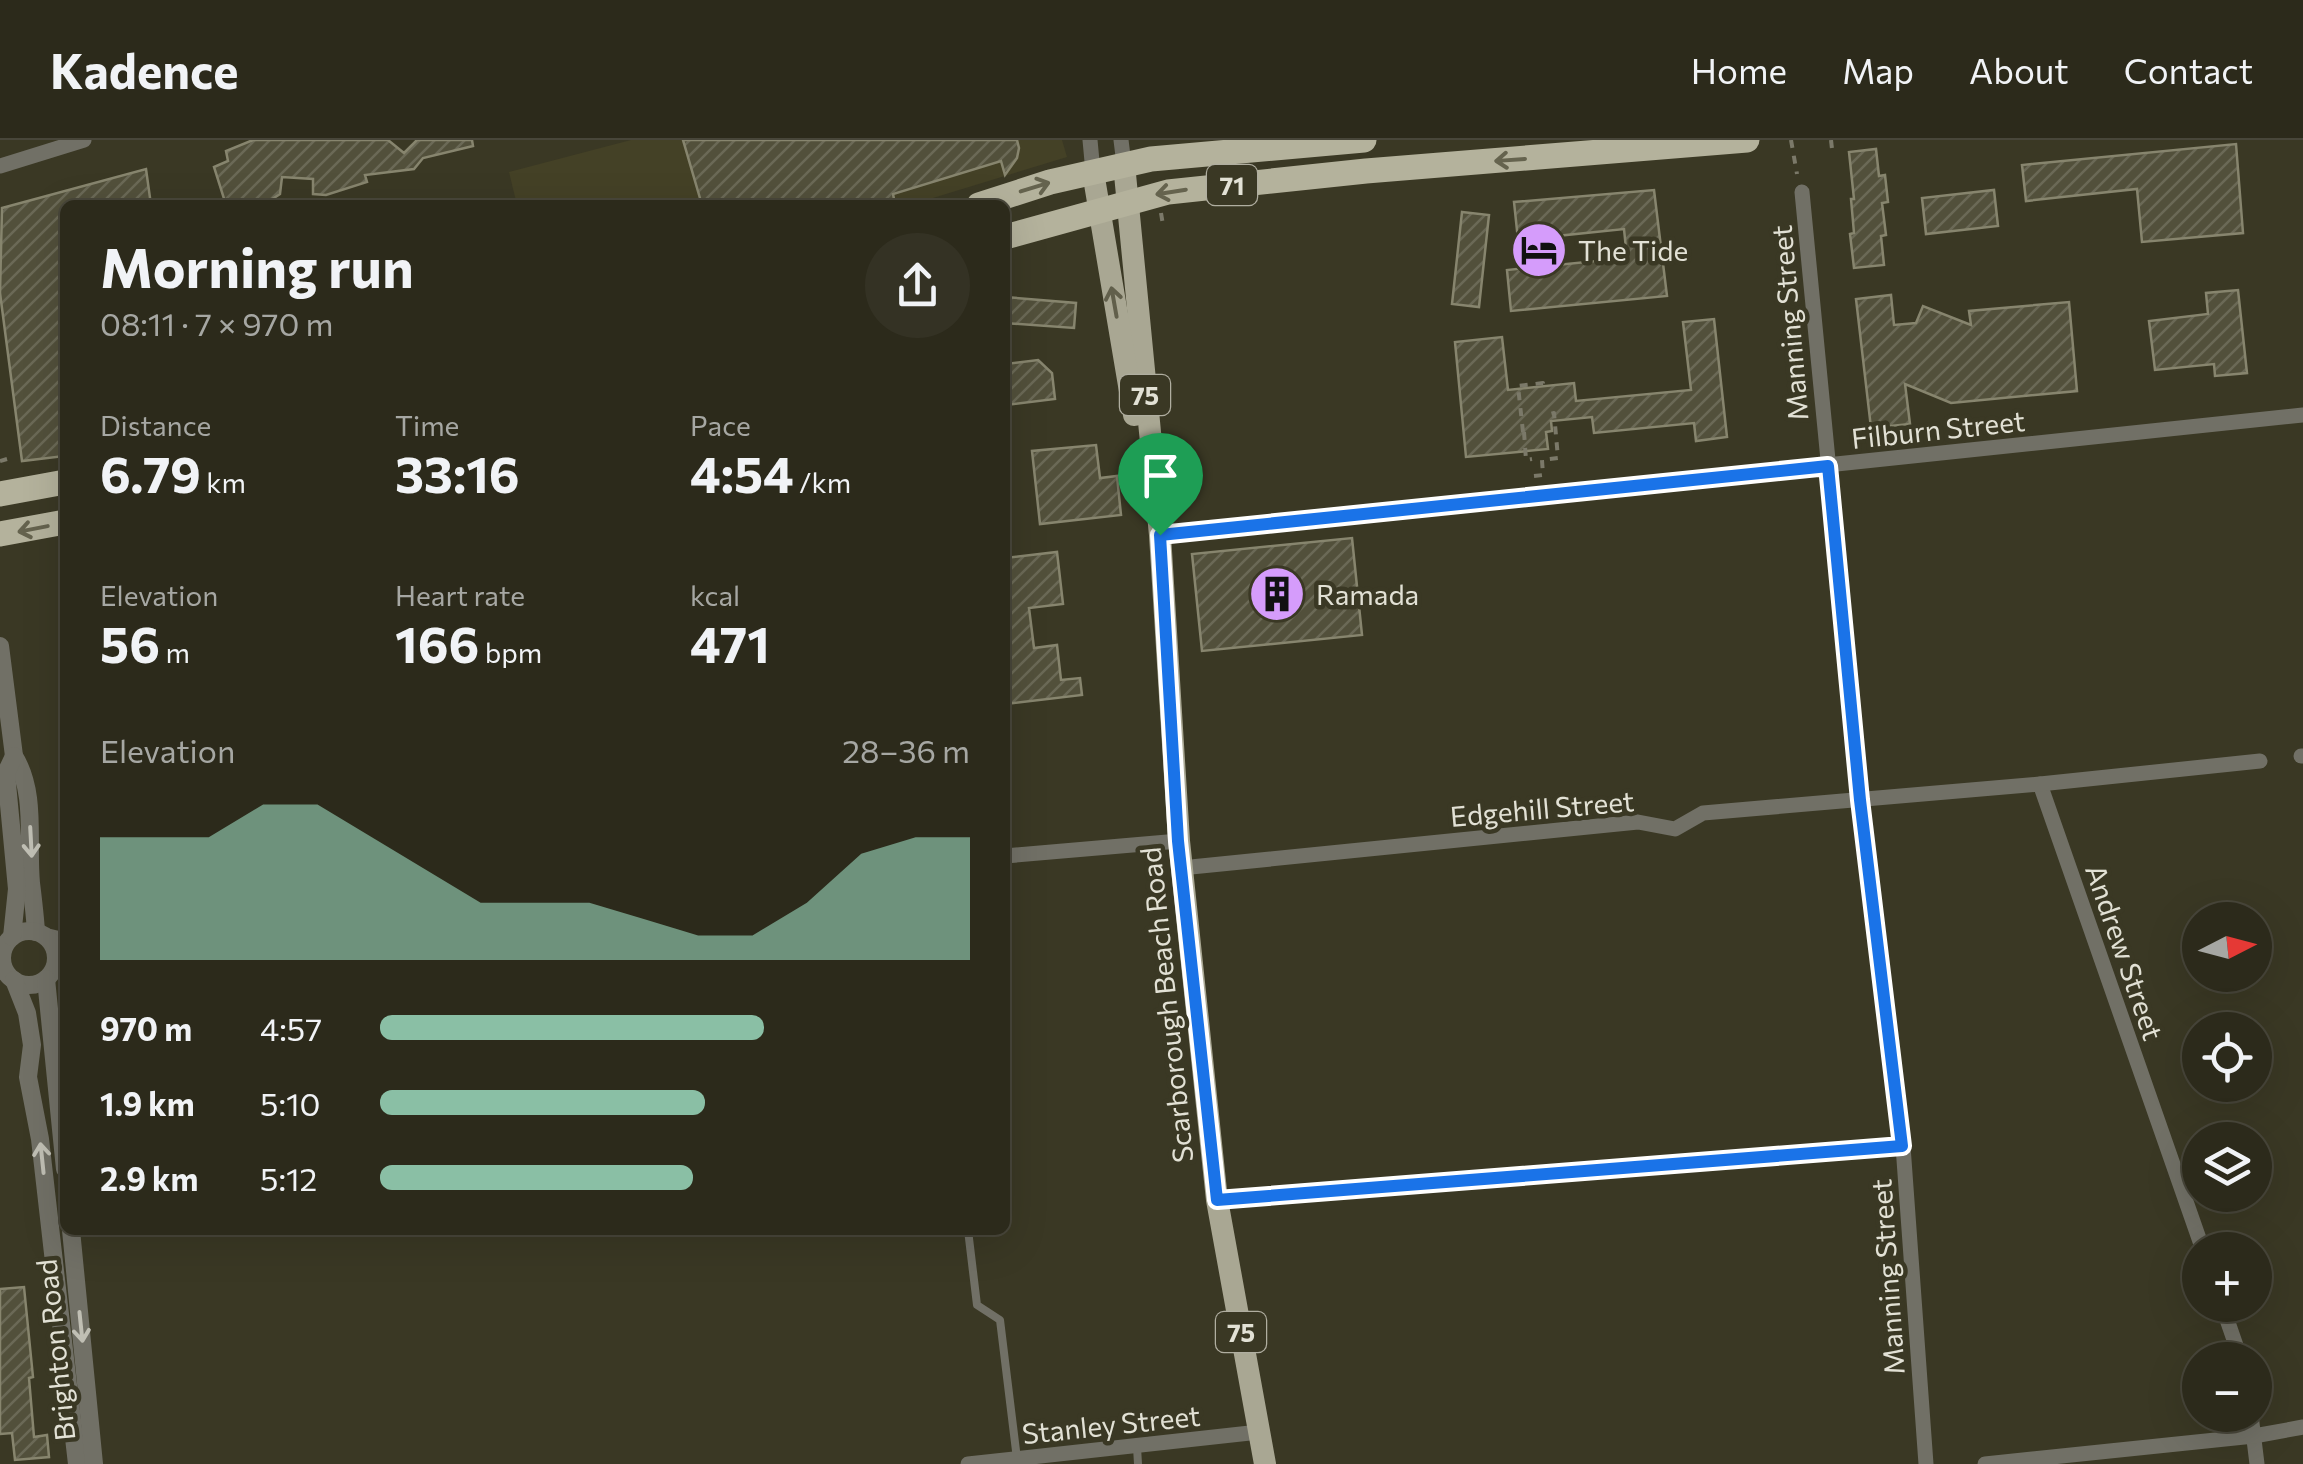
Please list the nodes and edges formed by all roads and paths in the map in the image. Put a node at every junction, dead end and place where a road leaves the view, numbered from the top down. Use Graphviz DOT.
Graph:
graph roads {
  1 [pos="84,140"];
  2 [pos="1090,140"];
  3 [pos="1364,140"];
  4 [pos="1747,140"];
  5 [pos="1791,140"];
  6 [pos="1831,140"];
  7 [pos="1234,145"];
  8 [pos="1832,149"];
  9 [pos="1122,152"];
  10 [pos="0,166"];
  11 [pos="1092,172"];
  12 [pos="1802,192"];
  13 [pos="996,200"];
  14 [pos="1128,202"];
  15 [pos="1097,210"];
  16 [pos="1010,236"];
  17 [pos="1544,386"];
  18 [pos="1550,414"];
  19 [pos="2303,416"];
  20 [pos="1532,459"];
  21 [pos="1828,466"];
  22 [pos="1534,476"];
  23 [pos="60,483"];
  24 [pos="0,494"];
  25 [pos="60,523"];
  26 [pos="0,534"];
  27 [pos="1160,535"];
  28 [pos="0,646"];
  29 [pos="14,756"];
  30 [pos="2260,760"];
  31 [pos="2040,784"];
  32 [pos="1860,800"];
  33 [pos="1178,841"];
  34 [pos="1010,856"];
  35 [pos="1181,868"];
  36 [pos="40,933"];
  37 [pos="60,939"];
  38 [pos="6,943"];
  39 [pos="54,972"];
  40 [pos="7,975"];
  41 [pos="60,1079"];
  42 [pos="1902,1146"];
  43 [pos="1217,1200"];
  44 [pos="2197,1232"];
  45 [pos="71,1235"];
  46 [pos="969,1235"];
  47 [pos="2303,1427"];
  48 [pos="1259,1432"];
  49 [pos="2253,1432"];
  50 [pos="2254,1436"];
  51 [pos="1137,1456"];
  52 [pos="1028,1460"];
  53 [pos="76,1464"];
  54 [pos="94,1464"];
  55 [pos="968,1464"];
  56 [pos="1265,1464"];
  57 [pos="1926,1464"];
  58 [pos="1985,1464"];
  59 [pos="2258,1464"];
  1 -- 10 [label="street"];
  2 -- 11 [label="street, Scarborough Beach Road"];
  3 -- 7 [label="highway, 71"];
  4 -- 14 [label="highway, 71, one-way"];
  5 -- 12 [label="path"];
  6 -- 8 [label="path"];
  7 -- 9 [label="highway, 71"];
  9 -- 11 [label="highway, 71"];
  9 -- 14 [label="main road, Scarborough Beach Road / 75"];
  13 -- 11 [label="highway, 71, one-way"];
  11 -- 15 [label="main road, Scarborough Beach Road / 75"];
  12 -- 21 [label="street, Manning Street"];
  14 -- 15 [label="highway, 71"];
  14 -- 27 [label="main road, Scarborough Beach Road / 75"];
  15 -- 16 [label="highway, 71"];
  27 -- 15 [label="main road, Scarborough Beach Road / 75, one-way"];
  17 -- 20 [label="path"];
  18 -- 22 [label="path"];
  19 -- 21 [label="street, Filburn Street"];
  21 -- 27 [label="street, Filburn Street"];
  21 -- 32 [label="street, Manning Street"];
  23 -- 24 [label="highway"];
  25 -- 26 [label="highway, one-way"];
  27 -- 33 [label="main road, Scarborough Beach Road / 75"];
  28 -- 29 [label="street"];
  29 -- 36 [label="street, one-way"];
  29 -- 38 [label="street"];
  30 -- 31 [label="street, Edgehill Street"];
  31 -- 32 [label="street, Edgehill Street"];
  31 -- 44 [label="street, Andrew Street"];
  32 -- 35 [label="street, Edgehill Street"];
  32 -- 42 [label="street, Manning Street"];
  33 -- 34 [label="street"];
  33 -- 35 [label="main road, Scarborough Beach Road / 75"];
  35 -- 43 [label="main road, Scarborough Beach Road / 75"];
  36 -- 37 [label="street"];
  36 -- 38 [label="street"];
  36 -- 39 [label="street"];
  38 -- 40 [label="street"];
  39 -- 40 [label="street"];
  39 -- 41 [label="street"];
  53 -- 40 [label="street, Brighton Road, one-way"];
  42 -- 43 [label="street"];
  42 -- 57 [label="street, Manning Street"];
  43 -- 48 [label="main road, Scarborough Beach Road / 75"];
  45 -- 54 [label="street, Brighton Road, one-way"];
  46 -- 52 [label="lane"];
  47 -- 50 [label="street"];
  48 -- 51 [label="street, Stanley Street"];
  48 -- 56 [label="main road, Scarborough Beach Road / 75"];
  49 -- 50 [label="street"];
  50 -- 58 [label="street"];
  50 -- 59 [label="street"];
  51 -- 52 [label="street, Stanley Street"];
  52 -- 55 [label="street, Stanley Street"];
}
